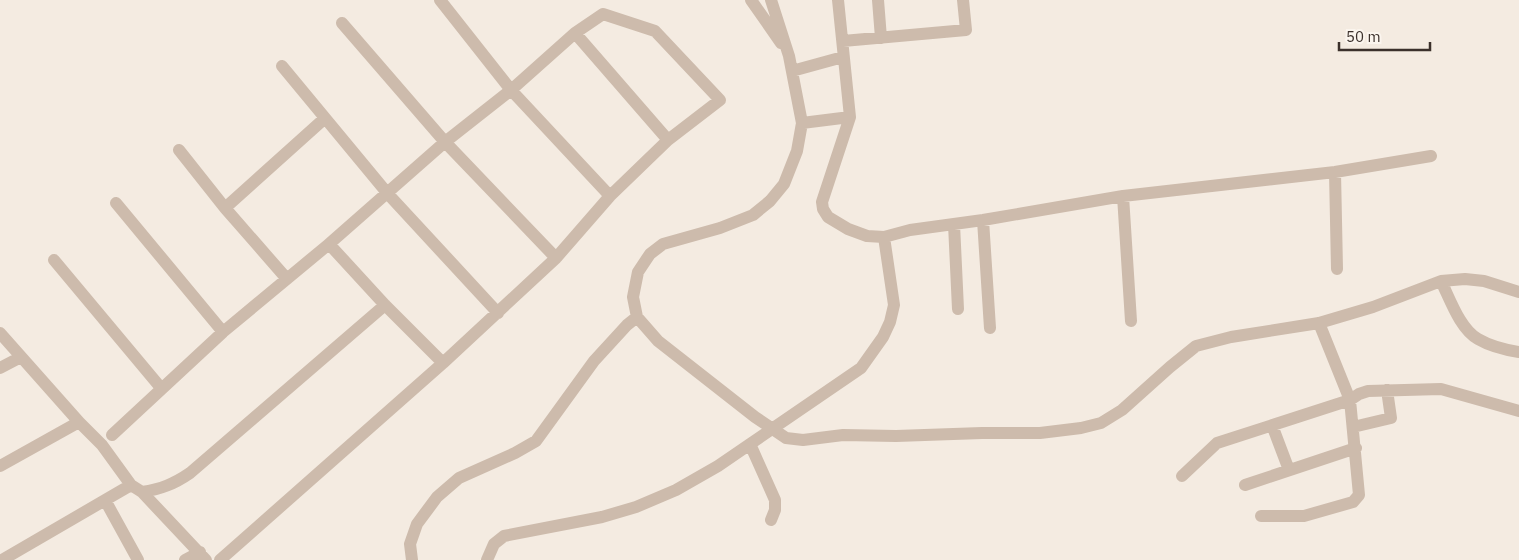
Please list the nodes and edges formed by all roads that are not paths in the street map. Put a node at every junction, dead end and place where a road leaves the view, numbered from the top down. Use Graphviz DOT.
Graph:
graph roads {
  1 [pos="440,0"];
  2 [pos="751,0"];
  3 [pos="771,0"];
  4 [pos="838,0"];
  5 [pos="878,0"];
  6 [pos="963,0"];
  7 [pos="342,24"];
  8 [pos="575,33"];
  9 [pos="881,38"];
  10 [pos="842,41"];
  11 [pos="789,56"];
  12 [pos="844,57"];
  13 [pos="282,66"];
  14 [pos="792,71"];
  15 [pos="511,90"];
  16 [pos="850,117"];
  17 [pos="324,119"];
  18 [pos="802,123"];
  19 [pos="668,140"];
  20 [pos="444,142"];
  21 [pos="179,150"];
  22 [pos="1431,156"];
  23 [pos="1335,172"];
  24 [pos="388,194"];
  25 [pos="610,196"];
  26 [pos="1123,196"];
  27 [pos="116,203"];
  28 [pos="225,208"];
  29 [pos="983,220"];
  30 [pos="954,224"];
  31 [pos="884,237"];
  32 [pos="329,244"];
  33 [pos="556,258"];
  34 [pos="54,260"];
  35 [pos="1337,269"];
  36 [pos="287,278"];
  37 [pos="1440,281"];
  38 [pos="1519,292"];
  39 [pos="385,305"];
  40 [pos="958,309"];
  41 [pos="498,313"];
  42 [pos="637,317"];
  43 [pos="1131,322"];
  44 [pos="1319,323"];
  45 [pos="990,328"];
  46 [pos="223,332"];
  47 [pos="0,333"];
  48 [pos="1519,352"];
  49 [pos="21,357"];
  50 [pos="443,363"];
  51 [pos="0,368"];
  52 [pos="162,388"];
  53 [pos="1387,390"];
  54 [pos="1350,400"];
  55 [pos="1519,411"];
  56 [pos="79,422"];
  57 [pos="1272,426"];
  58 [pos="1353,427"];
  59 [pos="772,429"];
  60 [pos="112,435"];
  61 [pos="750,444"];
  62 [pos="1356,448"];
  63 [pos="0,466"];
  64 [pos="1289,470"];
  65 [pos="1182,476"];
  66 [pos="1245,485"];
  67 [pos="137,488"];
  68 [pos="106,500"];
  69 [pos="1260,516"];
  70 [pos="771,520"];
  71 [pos="203,556"];
  72 [pos="2,560"];
  73 [pos="138,560"];
  74 [pos="185,560"];
  75 [pos="220,560"];
  76 [pos="412,560"];
  77 [pos="487,560"];
  1 -- 15 [label="street"];
  2 -- 11 [label="street"];
  3 -- 11 [label="street"];
  4 -- 10 [label="street"];
  5 -- 9 [label="street"];
  6 -- 9 [label="street"];
  7 -- 20 [label="street"];
  8 -- 15 [label="street"];
  8 -- 19 [label="street"];
  8 -- 19 [label="street"];
  9 -- 10 [label="street"];
  10 -- 12 [label="street"];
  11 -- 14 [label="street"];
  12 -- 14 [label="street"];
  12 -- 16 [label="street"];
  13 -- 17 [label="street"];
  14 -- 18 [label="street"];
  15 -- 20 [label="street"];
  15 -- 25 [label="street"];
  16 -- 18 [label="street"];
  16 -- 31 [label="street"];
  17 -- 24 [label="street"];
  17 -- 28 [label="street"];
  18 -- 42 [label="street"];
  19 -- 25 [label="street"];
  20 -- 24 [label="street"];
  20 -- 33 [label="street"];
  21 -- 28 [label="street"];
  22 -- 23 [label="street"];
  23 -- 26 [label="street"];
  23 -- 35 [label="street"];
  24 -- 32 [label="street"];
  24 -- 41 [label="street"];
  25 -- 33 [label="street"];
  26 -- 29 [label="street"];
  26 -- 43 [label="street"];
  27 -- 46 [label="street"];
  28 -- 36 [label="street"];
  29 -- 30 [label="street"];
  29 -- 45 [label="street"];
  30 -- 31 [label="street"];
  30 -- 40 [label="street"];
  31 -- 59 [label="street"];
  32 -- 36 [label="street"];
  32 -- 39 [label="street"];
  33 -- 41 [label="street"];
  34 -- 52 [label="street"];
  36 -- 46 [label="street"];
  37 -- 38 [label="street"];
  37 -- 44 [label="street"];
  37 -- 48 [label="street"];
  39 -- 50 [label="street"];
  39 -- 67 [label="street"];
  41 -- 50 [label="street"];
  42 -- 59 [label="street"];
  42 -- 76 [label="street"];
  44 -- 54 [label="street"];
  44 -- 59 [label="street"];
  46 -- 52 [label="street"];
  47 -- 49 [label="street"];
  49 -- 51 [label="street"];
  49 -- 56 [label="street"];
  50 -- 75 [label="street"];
  52 -- 60 [label="street"];
  53 -- 54 [label="street"];
  53 -- 55 [label="street"];
  53 -- 58 [label="street"];
  54 -- 57 [label="street"];
  54 -- 58 [label="street"];
  56 -- 63 [label="street"];
  56 -- 67 [label="street"];
  57 -- 64 [label="street"];
  57 -- 65 [label="street"];
  58 -- 62 [label="street"];
  59 -- 61 [label="street"];
  61 -- 70 [label="street"];
  61 -- 77 [label="street"];
  62 -- 64 [label="street"];
  62 -- 69 [label="street"];
  64 -- 66 [label="street"];
  67 -- 68 [label="street"];
  67 -- 71 [label="street"];
  68 -- 72 [label="street"];
  68 -- 73 [label="street"];
  71 -- 74 [label="street"];
}
